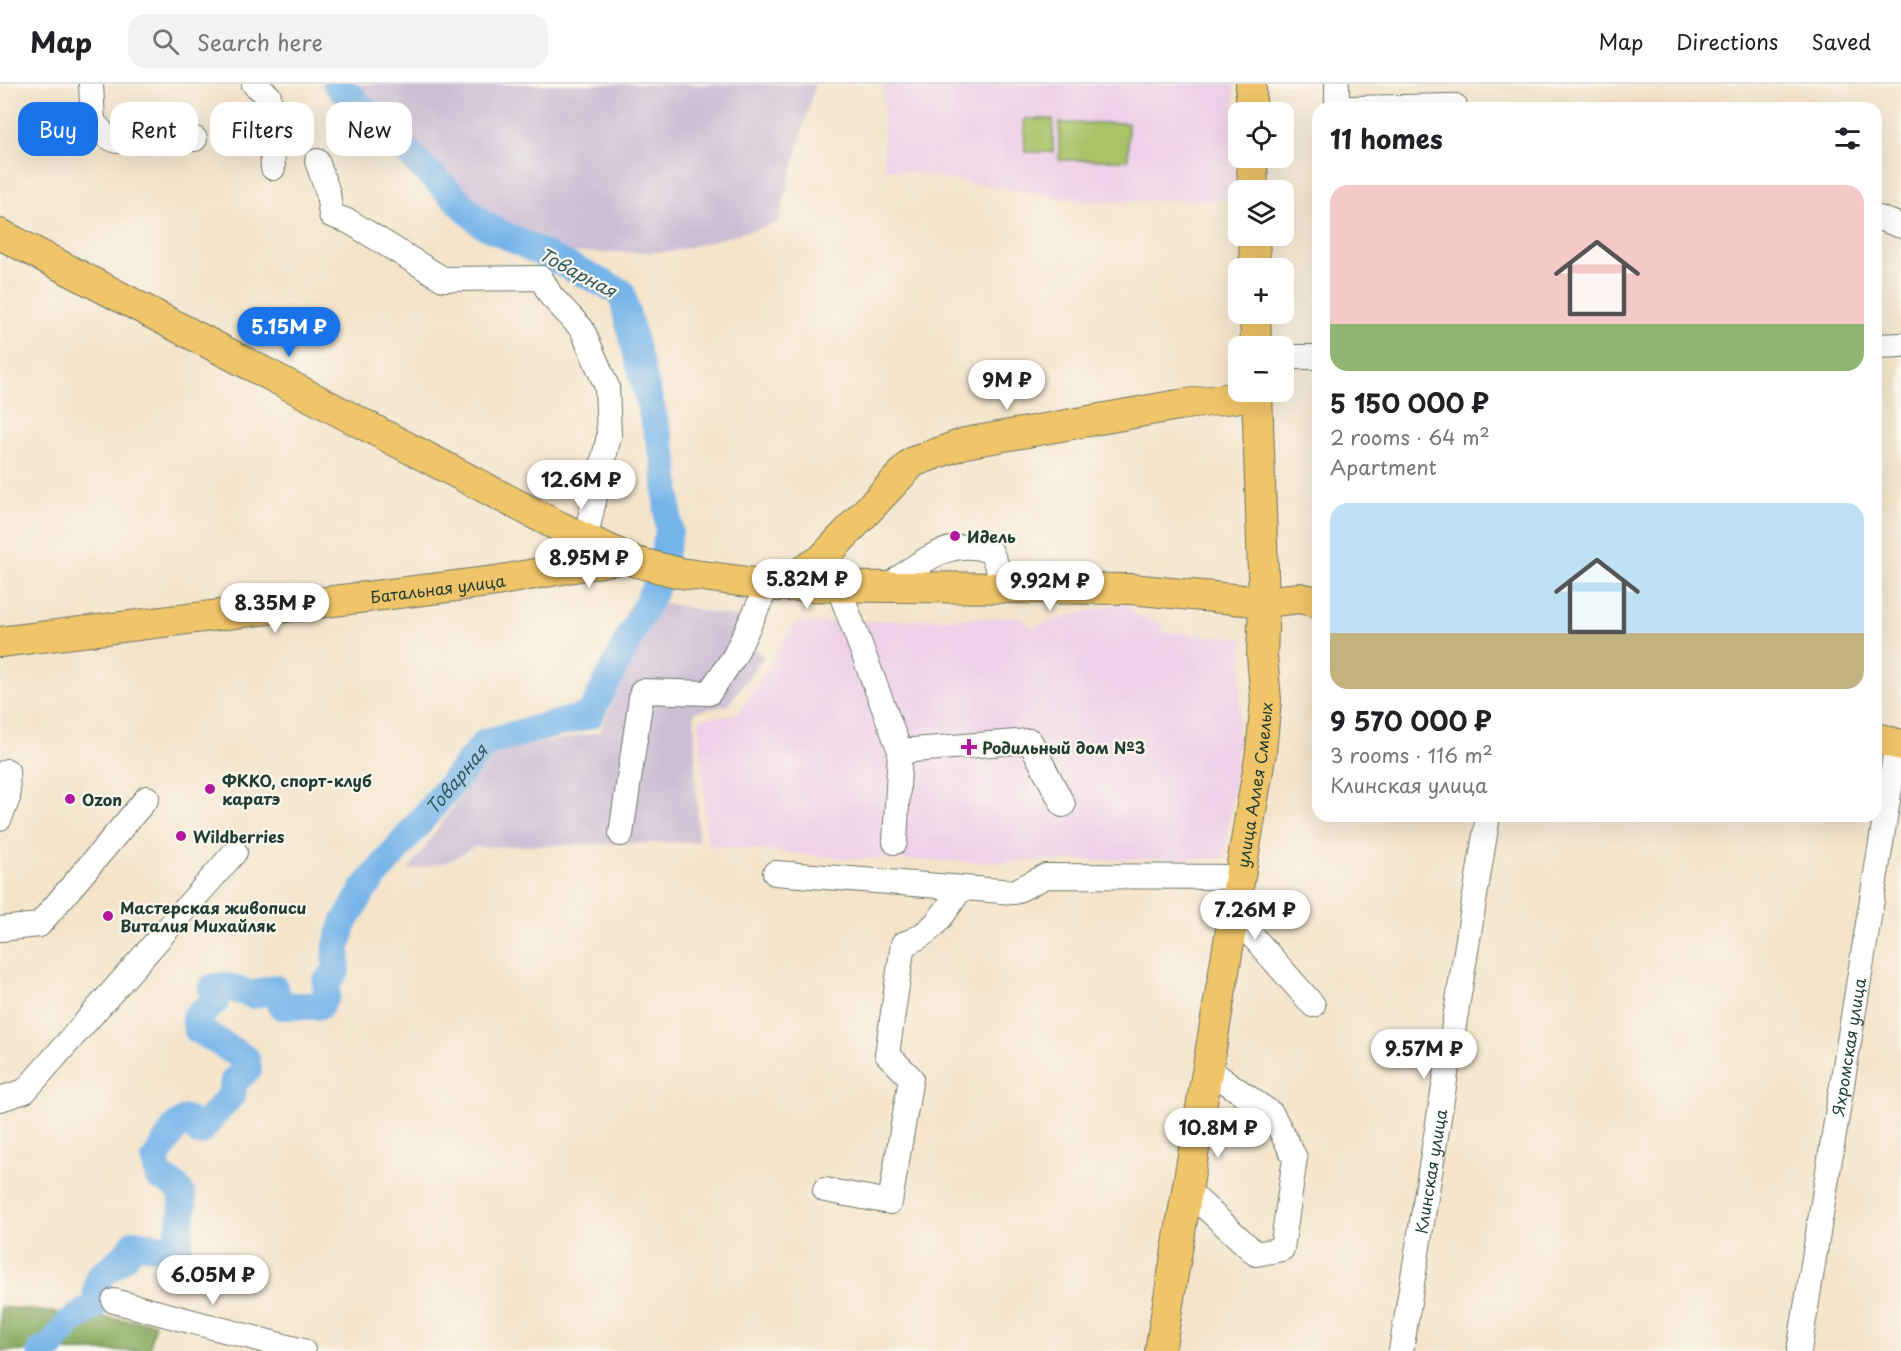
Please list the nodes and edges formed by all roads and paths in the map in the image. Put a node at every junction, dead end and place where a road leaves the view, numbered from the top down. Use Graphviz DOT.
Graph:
graph roads {
  1 [pos="91,84"];
  2 [pos="254,84"];
  3 [pos="1251,84"];
  4 [pos="1337,84"];
  5 [pos="1251,102"];
  6 [pos="1338,102"];
  7 [pos="110,138"];
  8 [pos="317,161"];
  9 [pos="273,168"];
  10 [pos="0,234"];
  11 [pos="1901,345"];
  12 [pos="1882,346"];
  13 [pos="1294,357"];
  14 [pos="1312,357"];
  15 [pos="1228,397"];
  16 [pos="1257,402"];
  17 [pos="556,525"];
  18 [pos="585,540"];
  19 [pos="630,560"];
  20 [pos="821,560"];
  21 [pos="543,574"];
  22 [pos="772,585"];
  23 [pos="838,586"];
  24 [pos="887,587"];
  25 [pos="1006,587"];
  26 [pos="1312,601"];
  27 [pos="1264,602"];
  28 [pos="0,642"];
  29 [pos="1891,742"];
  30 [pos="900,751"];
  31 [pos="7,771"];
  32 [pos="147,798"];
  33 [pos="1882,802"];
  34 [pos="1063,805"];
  35 [pos="0,818"];
  36 [pos="1487,822"];
  37 [pos="1879,822"];
  38 [pos="621,834"];
  39 [pos="895,842"];
  40 [pos="234,852"];
  41 [pos="775,873"];
  42 [pos="1242,877"];
  43 [pos="961,888"];
  44 [pos="1235,916"];
  45 [pos="0,929"];
  46 [pos="1313,1005"];
  47 [pos="1209,1070"];
  48 [pos="0,1099"];
  49 [pos="825,1190"];
  50 [pos="1188,1191"];
  51 [pos="114,1301"];
  52 [pos="268,1347"];
  53 [pos="303,1351"];
  54 [pos="1160,1351"];
  55 [pos="1401,1351"];
  56 [pos="1799,1351"];
  1 -- 7 [label="street"];
  2 -- 9 [label="street"];
  3 -- 5 [label="main road"];
  4 -- 6 [label="street"];
  8 -- 18 [label="street"];
  10 -- 17 [label="main road"];
  11 -- 12 [label="street"];
  13 -- 14 [label="street"];
  15 -- 20 [label="main road"];
  16 -- 27 [label="main road, улица Аллея Смелых"];
  17 -- 18 [label="main road"];
  17 -- 21 [label="main road"];
  18 -- 19 [label="main road"];
  19 -- 21 [label="main road, Батальная улица"];
  19 -- 22 [label="main road"];
  20 -- 22 [label="main road"];
  20 -- 23 [label="main road"];
  21 -- 28 [label="main road, Батальная улица"];
  22 -- 23 [label="main road"];
  22 -- 38 [label="street"];
  23 -- 24 [label="main road"];
  23 -- 30 [label="street"];
  24 -- 25 [label="main road"];
  24 -- 25 [label="street"];
  25 -- 27 [label="main road"];
  26 -- 27 [label="main road"];
  27 -- 42 [label="main road, улица Аллея Смелых"];
  29 -- 33 [label="street, Яхромская улица"];
  30 -- 34 [label="street"];
  30 -- 39 [label="street"];
  31 -- 35 [label="street"];
  32 -- 45 [label="street"];
  36 -- 55 [label="street, Клинская улица"];
  37 -- 56 [label="street, Яхромская улица"];
  40 -- 48 [label="street"];
  41 -- 43 [label="street"];
  42 -- 43 [label="street"];
  42 -- 44 [label="main road, улица Аллея Смелых"];
  43 -- 49 [label="street"];
  44 -- 46 [label="street"];
  44 -- 47 [label="main road, улица Аллея Смелых"];
  47 -- 50 [label="main road, улица Аллея Смелых"];
  47 -- 50 [label="street"];
  50 -- 54 [label="main road, улица Аллея Смелых"];
  51 -- 52 [label="street"];
  52 -- 53 [label="street"];
}
